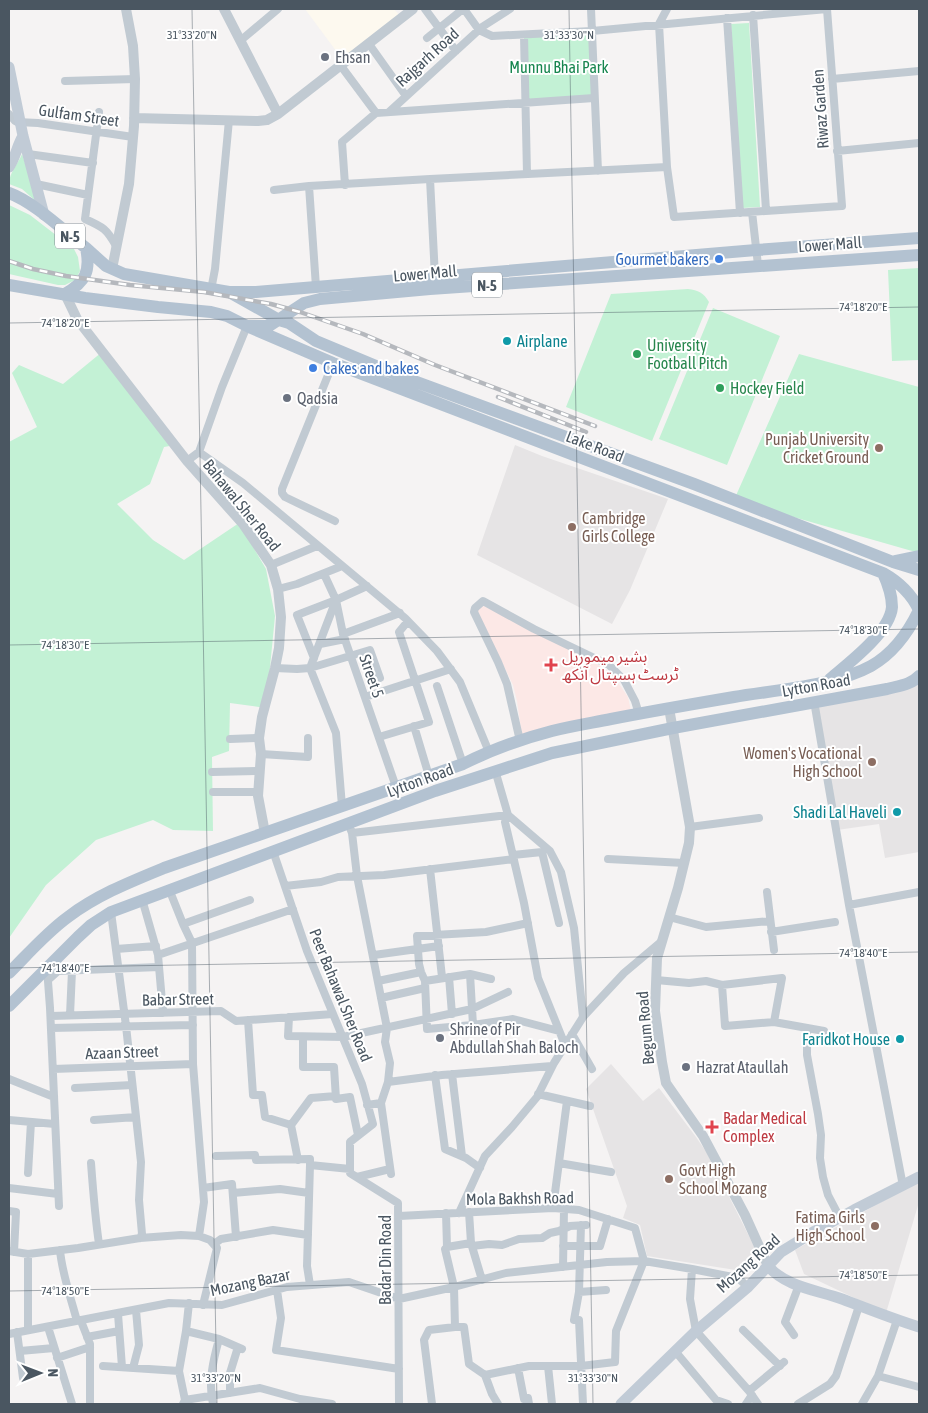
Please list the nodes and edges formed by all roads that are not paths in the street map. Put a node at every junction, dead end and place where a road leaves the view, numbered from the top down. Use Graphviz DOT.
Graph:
graph roads {
  1 [pos="126,9"];
  2 [pos="224,9"];
  3 [pos="278,9"];
  4 [pos="413,9"];
  5 [pos="425,9"];
  6 [pos="464,9"];
  7 [pos="510,9"];
  8 [pos="591,9"];
  9 [pos="667,9"];
  10 [pos="827,9"];
  11 [pos="753,15"];
  12 [pos="727,18"];
  13 [pos="659,24"];
  14 [pos="439,28"];
  15 [pos="479,30"];
  16 [pos="592,31"];
  17 [pos="524,35"];
  18 [pos="427,38"];
  19 [pos="240,41"];
  20 [pos="369,44"];
  21 [pos="456,51"];
  22 [pos="341,66"];
  23 [pos="9,68"];
  24 [pos="919,71"];
  25 [pos="832,79"];
  26 [pos="135,80"];
  27 [pos="65,81"];
  28 [pos="406,96"];
  29 [pos="594,98"];
  30 [pos="525,103"];
  31 [pos="99,112"];
  32 [pos="389,112"];
  33 [pos="376,113"];
  34 [pos="9,114"];
  35 [pos="278,114"];
  36 [pos="134,118"];
  37 [pos="229,120"];
  38 [pos="20,122"];
  39 [pos="96,132"];
  40 [pos="23,136"];
  41 [pos="133,137"];
  42 [pos="919,144"];
  43 [pos="837,151"];
  44 [pos="28,154"];
  45 [pos="92,163"];
  46 [pos="9,166"];
  47 [pos="667,167"];
  48 [pos="598,171"];
  49 [pos="527,174"];
  50 [pos="430,179"];
  51 [pos="36,184"];
  52 [pos="345,185"];
  53 [pos="308,186"];
  54 [pos="274,190"];
  55 [pos="9,193"];
  56 [pos="88,195"];
  57 [pos="766,210"];
  58 [pos="752,212"];
  59 [pos="740,213"];
  60 [pos="44,215"];
  61 [pos="919,238"];
  62 [pos="116,246"];
  63 [pos="86,248"];
  64 [pos="756,250"];
  65 [pos="919,255"];
  66 [pos="758,265"];
  67 [pos="112,269"];
  68 [pos="435,277"];
  69 [pos="9,285"];
  70 [pos="316,287"];
  71 [pos="211,290"];
  72 [pos="229,292"];
  73 [pos="65,294"];
  74 [pos="279,320"];
  75 [pos="247,326"];
  76 [pos="333,363"];
  77 [pos="199,452"];
  78 [pos="187,461"];
  79 [pos="335,521"];
  80 [pos="317,546"];
  81 [pos="919,556"];
  82 [pos="893,562"];
  83 [pos="271,566"];
  84 [pos="342,566"];
  85 [pos="919,570"];
  86 [pos="883,573"];
  87 [pos="324,574"];
  88 [pos="367,586"];
  89 [pos="278,589"];
  90 [pos="336,600"];
  91 [pos="919,610"];
  92 [pos="400,613"];
  93 [pos="408,621"];
  94 [pos="344,637"];
  95 [pos="320,644"];
  96 [pos="351,656"];
  97 [pos="314,658"];
  98 [pos="275,668"];
  99 [pos="310,668"];
  100 [pos="451,669"];
  101 [pos="919,676"];
  102 [pos="380,678"];
  103 [pos="415,680"];
  104 [pos="829,680"];
  105 [pos="916,684"];
  106 [pos="437,686"];
  107 [pos="365,697"];
  108 [pos="814,701"];
  109 [pos="669,708"];
  110 [pos="639,714"];
  111 [pos="414,726"];
  112 [pos="673,728"];
  113 [pos="379,737"];
  114 [pos="259,738"];
  115 [pos="308,738"];
  116 [pos="230,739"];
  117 [pos="520,741"];
  118 [pos="489,752"];
  119 [pos="261,754"];
  120 [pos="463,764"];
  121 [pos="495,770"];
  122 [pos="260,771"];
  123 [pos="212,772"];
  124 [pos="429,776"];
  125 [pos="396,787"];
  126 [pos="213,792"];
  127 [pos="258,792"];
  128 [pos="342,806"];
  129 [pos="508,815"];
  130 [pos="759,818"];
  131 [pos="350,828"];
  132 [pos="690,828"];
  133 [pos="265,833"];
  134 [pos="273,850"];
  135 [pos="514,857"];
  136 [pos="608,860"];
  137 [pos="684,863"];
  138 [pos="430,869"];
  139 [pos="358,876"];
  140 [pos="119,886"];
  141 [pos="285,886"];
  142 [pos="170,889"];
  143 [pos="766,892"];
  144 [pos="919,892"];
  145 [pos="142,899"];
  146 [pos="250,900"];
  147 [pos="849,905"];
  148 [pos="126,906"];
  149 [pos="293,909"];
  150 [pos="111,912"];
  151 [pos="670,917"];
  152 [pos="770,921"];
  153 [pos="835,922"];
  154 [pos="528,923"];
  155 [pos="559,923"];
  156 [pos="183,924"];
  157 [pos="771,932"];
  158 [pos="438,934"];
  159 [pos="662,941"];
  160 [pos="192,943"];
  161 [pos="156,946"];
  162 [pos="439,946"];
  163 [pos="116,949"];
  164 [pos="417,949"];
  165 [pos="774,950"];
  166 [pos="158,955"];
  167 [pos="374,955"];
  168 [pos="159,967"];
  169 [pos="118,968"];
  170 [pos="72,970"];
  171 [pos="421,972"];
  172 [pos="9,973"];
  173 [pos="48,974"];
  174 [pos="470,974"];
  175 [pos="446,977"];
  176 [pos="491,979"];
  177 [pos="656,980"];
  178 [pos="378,981"];
  179 [pos="425,985"];
  180 [pos="722,985"];
  181 [pos="508,992"];
  182 [pos="381,998"];
  183 [pos="9,1006"];
  184 [pos="472,1009"];
  185 [pos="163,1012"];
  186 [pos="193,1012"];
  187 [pos="125,1013"];
  188 [pos="333,1014"];
  189 [pos="452,1014"];
  190 [pos="70,1015"];
  191 [pos="51,1016"];
  192 [pos="289,1017"];
  193 [pos="583,1017"];
  194 [pos="426,1019"];
  195 [pos="248,1020"];
  196 [pos="774,1022"];
  197 [pos="193,1025"];
  198 [pos="473,1025"];
  199 [pos="126,1026"];
  200 [pos="51,1028"];
  201 [pos="387,1028"];
  202 [pos="808,1028"];
  203 [pos="559,1030"];
  204 [pos="824,1031"];
  205 [pos="572,1034"];
  206 [pos="303,1037"];
  207 [pos="343,1037"];
  208 [pos="565,1044"];
  209 [pos="193,1064"];
  210 [pos="130,1066"];
  211 [pos="552,1066"];
  212 [pos="53,1069"];
  213 [pos="592,1069"];
  214 [pos="452,1074"];
  215 [pos="435,1076"];
  216 [pos="9,1079"];
  217 [pos="388,1082"];
  218 [pos="132,1085"];
  219 [pos="75,1088"];
  220 [pos="538,1094"];
  221 [pos="336,1096"];
  222 [pos="54,1097"];
  223 [pos="567,1101"];
  224 [pos="381,1103"];
  225 [pos="368,1105"];
  226 [pos="590,1106"];
  227 [pos="136,1117"];
  228 [pos="9,1120"];
  229 [pos="94,1120"];
  230 [pos="31,1122"];
  231 [pos="55,1124"];
  232 [pos="291,1125"];
  233 [pos="358,1135"];
  234 [pos="216,1156"];
  235 [pos="462,1156"];
  236 [pos="298,1160"];
  237 [pos="91,1163"];
  238 [pos="559,1163"];
  239 [pos="310,1165"];
  240 [pos="480,1168"];
  241 [pos="350,1169"];
  242 [pos="611,1172"];
  243 [pos="28,1173"];
  244 [pos="357,1177"];
  245 [pos="919,1177"];
  246 [pos="903,1186"];
  247 [pos="9,1188"];
  248 [pos="203,1188"];
  249 [pos="309,1193"];
  250 [pos="58,1194"];
  251 [pos="233,1194"];
  252 [pos="59,1206"];
  253 [pos="554,1208"];
  254 [pos="564,1209"];
  255 [pos="9,1211"];
  256 [pos="469,1212"];
  257 [pos="446,1213"];
  258 [pos="459,1213"];
  259 [pos="399,1216"];
  260 [pos="840,1218"];
  261 [pos="608,1219"];
  262 [pos="563,1229"];
  263 [pos="308,1235"];
  264 [pos="199,1236"];
  265 [pos="236,1236"];
  266 [pos="140,1238"];
  267 [pos="99,1244"];
  268 [pos="214,1244"];
  269 [pos="472,1244"];
  270 [pos="563,1246"];
  271 [pos="580,1246"];
  272 [pos="447,1247"];
  273 [pos="60,1250"];
  274 [pos="11,1251"];
  275 [pos="28,1254"];
  276 [pos="644,1261"];
  277 [pos="579,1265"];
  278 [pos="768,1266"];
  279 [pos="563,1267"];
  280 [pos="692,1270"];
  281 [pos="482,1280"];
  282 [pos="310,1285"];
  283 [pos="799,1286"];
  284 [pos="454,1287"];
  285 [pos="748,1287"];
  286 [pos="277,1290"];
  287 [pos="606,1290"];
  288 [pos="579,1292"];
  289 [pos="399,1299"];
  290 [pos="189,1303"];
  291 [pos="203,1305"];
  292 [pos="858,1306"];
  293 [pos="136,1310"];
  294 [pos="118,1314"];
  295 [pos="897,1320"];
  296 [pos="79,1321"];
  297 [pos="48,1327"];
  298 [pos="455,1327"];
  299 [pos="919,1327"];
  300 [pos="28,1330"];
  301 [pos="743,1330"];
  302 [pos="119,1331"];
  303 [pos="186,1331"];
  304 [pos="696,1331"];
  305 [pos="13,1333"];
  306 [pos="794,1335"];
  307 [pos="87,1337"];
  308 [pos="219,1339"];
  309 [pos="90,1346"];
  310 [pos="54,1348"];
  311 [pos="675,1351"];
  312 [pos="20,1352"];
  313 [pos="57,1358"];
  314 [pos="103,1366"];
  315 [pos="548,1366"];
  316 [pos="581,1366"];
  317 [pos="122,1367"];
  318 [pos="133,1368"];
  319 [pos="518,1368"];
  320 [pos="399,1369"];
  321 [pos="179,1371"];
  322 [pos="485,1375"];
  323 [pos="878,1376"];
  324 [pos="23,1378"];
  325 [pos="919,1387"];
  326 [pos="230,1393"];
  327 [pos="750,1393"];
  328 [pos="212,1400"];
  329 [pos="184,1402"];
  330 [pos="300,1402"];
  331 [pos="72,1404"];
  332 [pos="90,1404"];
  333 [pos="332,1404"];
  334 [pos="399,1404"];
  335 [pos="432,1404"];
  336 [pos="498,1404"];
  337 [pos="529,1404"];
  338 [pos="552,1404"];
  339 [pos="583,1404"];
  340 [pos="621,1404"];
  341 [pos="728,1404"];
  342 [pos="746,1404"];
  343 [pos="758,1404"];
  344 [pos="798,1404"];
  345 [pos="862,1404"];
  1 -- 26 [label="street"];
  2 -- 19 [label="street"];
  3 -- 19 [label="street"];
  4 -- 20 [label="street"];
  5 -- 14 [label="street"];
  6 -- 14 [label="street"];
  6 -- 15 [label="street"];
  7 -- 15 [label="street, Rajgarh Road"];
  8 -- 16 [label="street"];
  9 -- 13 [label="street"];
  10 -- 11 [label="street"];
  10 -- 25 [label="street, Riwaz Garden"];
  11 -- 12 [label="street"];
  11 -- 57 [label="street"];
  12 -- 13 [label="street"];
  12 -- 59 [label="street"];
  13 -- 16 [label="street"];
  13 -- 47 [label="street"];
  14 -- 18 [label="street"];
  14 -- 21 [label="street"];
  15 -- 17 [label="street"];
  15 -- 21 [label="street, Rajgarh Road"];
  16 -- 17 [label="street"];
  16 -- 29 [label="street"];
  17 -- 30 [label="street"];
  19 -- 35 [label="street"];
  20 -- 22 [label="street"];
  20 -- 28 [label="street"];
  21 -- 28 [label="street, Rajgarh Road"];
  22 -- 33 [label="street"];
  22 -- 35 [label="street"];
  23 -- 38 [label="main road"];
  24 -- 25 [label="street"];
  25 -- 43 [label="street, Riwaz Garden"];
  26 -- 27 [label="street"];
  26 -- 36 [label="street"];
  28 -- 32 [label="street, Rajgarh Road"];
  29 -- 30 [label="street"];
  29 -- 48 [label="street"];
  30 -- 32 [label="street"];
  30 -- 49 [label="street"];
  31 -- 39 [label="street"];
  32 -- 33 [label="street"];
  33 -- 52 [label="street"];
  34 -- 38 [label="street"];
  35 -- 37 [label="street"];
  36 -- 37 [label="street"];
  36 -- 41 [label="street"];
  37 -- 71 [label="street"];
  38 -- 39 [label="street, Gulfam Street"];
  38 -- 40 [label="main road"];
  39 -- 41 [label="street, Gulfam Street"];
  39 -- 45 [label="street"];
  40 -- 44 [label="main road"];
  40 -- 46 [label="main road"];
  41 -- 62 [label="street"];
  42 -- 43 [label="street"];
  43 -- 57 [label="street, Riwaz Garden"];
  44 -- 45 [label="street"];
  44 -- 51 [label="main road"];
  45 -- 56 [label="street"];
  47 -- 48 [label="street"];
  47 -- 59 [label="street"];
  48 -- 49 [label="street"];
  49 -- 50 [label="street"];
  50 -- 52 [label="street"];
  50 -- 68 [label="street"];
  51 -- 56 [label="street"];
  51 -- 60 [label="main road"];
  52 -- 53 [label="street"];
  53 -- 54 [label="street"];
  53 -- 70 [label="street"];
  55 -- 60 [label="main road, N-5"];
  56 -- 62 [label="street"];
  57 -- 58 [label="street"];
  58 -- 59 [label="street"];
  58 -- 64 [label="street"];
  60 -- 63 [label="main road, N-5"];
  61 -- 64 [label="main road, Lower Mall / N-5"];
  62 -- 67 [label="street"];
  63 -- 67 [label="main road, N-5"];
  63 -- 73 [label="main road, N-5"];
  64 -- 66 [label="street"];
  64 -- 68 [label="main road, Lower Mall / N-5"];
  65 -- 66 [label="main road, Lower Mall / N-5"];
  66 -- 74 [label="main road, Lower Mall / N-5"];
  67 -- 71 [label="main road, Lower Mall / N-5"];
  68 -- 70 [label="main road, Lower Mall / N-5"];
  69 -- 73 [label="main road, N-5"];
  70 -- 72 [label="main road, Lower Mall / N-5"];
  71 -- 72 [label="main road, Lower Mall / N-5"];
  72 -- 74 [label="main road"];
  73 -- 75 [label="main road, Lower Mall / N-5"];
  73 -- 78 [label="street, Bahawal Sher Road"];
  74 -- 75 [label="main road, Lower Mall / N-5"];
  74 -- 82 [label="main road"];
  75 -- 76 [label="main road, Lake Road"];
  75 -- 77 [label="street"];
  76 -- 79 [label="street"];
  76 -- 86 [label="main road, Lake Road"];
  77 -- 78 [label="street"];
  77 -- 80 [label="street"];
  78 -- 83 [label="street, Bahawal Sher Road"];
  80 -- 83 [label="street"];
  80 -- 84 [label="street"];
  81 -- 82 [label="main road"];
  82 -- 85 [label="main road"];
  83 -- 89 [label="street, Bahawal Sher Road"];
  84 -- 87 [label="street"];
  84 -- 88 [label="street"];
  86 -- 91 [label="main road, Lake Road"];
  86 -- 104 [label="main road"];
  87 -- 89 [label="street"];
  87 -- 90 [label="street, Street 5"];
  88 -- 90 [label="street"];
  88 -- 92 [label="street"];
  89 -- 98 [label="street, Bahawal Sher Road"];
  90 -- 94 [label="street, Street 5"];
  90 -- 95 [label="street"];
  90 -- 97 [label="street"];
  91 -- 104 [label="main road, Lytton Road"];
  92 -- 93 [label="street"];
  92 -- 94 [label="street"];
  93 -- 100 [label="street"];
  93 -- 103 [label="street"];
  94 -- 95 [label="street"];
  94 -- 96 [label="street, Street 5"];
  95 -- 97 [label="street"];
  96 -- 99 [label="street"];
  96 -- 102 [label="street"];
  96 -- 107 [label="street, Street 5"];
  97 -- 99 [label="street"];
  98 -- 99 [label="street"];
  98 -- 114 [label="street, Bahawal Sher Road"];
  99 -- 128 [label="street"];
  100 -- 103 [label="street"];
  100 -- 118 [label="street"];
  101 -- 105 [label="main road"];
  103 -- 107 [label="street"];
  103 -- 111 [label="street"];
  104 -- 109 [label="main road, Lytton Road"];
  105 -- 108 [label="main road, Lytton Road"];
  106 -- 120 [label="street"];
  107 -- 113 [label="street, Street 5"];
  108 -- 112 [label="main road, Lytton Road"];
  108 -- 147 [label="street"];
  109 -- 110 [label="main road, Lytton Road"];
  109 -- 112 [label="street, Begum Road"];
  110 -- 117 [label="main road, Lytton Road"];
  110 -- 117 [label="street"];
  111 -- 113 [label="street"];
  111 -- 124 [label="street"];
  112 -- 121 [label="main road, Lytton Road"];
  112 -- 132 [label="street, Begum Road"];
  113 -- 125 [label="street, Street 5"];
  114 -- 116 [label="street"];
  114 -- 119 [label="street, Bahawal Sher Road"];
  115 -- 119 [label="street"];
  117 -- 118 [label="main road, Lytton Road"];
  118 -- 120 [label="main road, Lytton Road"];
  119 -- 122 [label="street, Bahawal Sher Road"];
  120 -- 124 [label="main road, Lytton Road"];
  121 -- 129 [label="street"];
  121 -- 131 [label="main road, Lytton Road"];
  122 -- 123 [label="street"];
  122 -- 127 [label="street, Bahawal Sher Road"];
  124 -- 125 [label="main road, Lytton Road"];
  125 -- 128 [label="main road, Lytton Road"];
  126 -- 127 [label="street"];
  127 -- 133 [label="street, Bahawal Sher Road"];
  128 -- 133 [label="main road, Lytton Road"];
  129 -- 131 [label="street"];
  129 -- 135 [label="street"];
  129 -- 193 [label="street"];
  130 -- 132 [label="street"];
  131 -- 134 [label="main road, Lytton Road"];
  131 -- 139 [label="street"];
  132 -- 137 [label="street, Begum Road"];
  133 -- 140 [label="main road, Lytton Road"];
  134 -- 141 [label="street, Peer Bahawal Sher Road"];
  134 -- 142 [label="main road, Lytton Road"];
  135 -- 138 [label="street"];
  135 -- 154 [label="street"];
  135 -- 155 [label="street"];
  136 -- 137 [label="street"];
  137 -- 151 [label="street, Begum Road"];
  138 -- 139 [label="street"];
  138 -- 158 [label="street"];
  139 -- 141 [label="street"];
  139 -- 167 [label="street"];
  140 -- 148 [label="main road"];
  140 -- 172 [label="main road, Lytton Road"];
  141 -- 149 [label="street, Peer Bahawal Sher Road"];
  142 -- 145 [label="main road, Lytton Road"];
  142 -- 156 [label="street"];
  143 -- 152 [label="street"];
  144 -- 147 [label="street"];
  145 -- 148 [label="main road, Lytton Road"];
  145 -- 161 [label="street"];
  146 -- 156 [label="street"];
  147 -- 246 [label="street"];
  148 -- 150 [label="main road, Lytton Road"];
  149 -- 160 [label="street"];
  149 -- 188 [label="street, Peer Bahawal Sher Road"];
  150 -- 163 [label="street"];
  150 -- 173 [label="main road, Lytton Road"];
  151 -- 152 [label="street"];
  151 -- 159 [label="street, Begum Road"];
  152 -- 157 [label="street"];
  153 -- 157 [label="street"];
  154 -- 158 [label="street"];
  154 -- 203 [label="street"];
  156 -- 160 [label="street"];
  157 -- 165 [label="street"];
  158 -- 162 [label="street"];
  158 -- 164 [label="street"];
  159 -- 177 [label="street, Begum Road"];
  159 -- 193 [label="street"];
  160 -- 166 [label="street"];
  160 -- 186 [label="street"];
  161 -- 163 [label="street"];
  161 -- 166 [label="street"];
  162 -- 164 [label="street"];
  162 -- 175 [label="street"];
  163 -- 169 [label="street"];
  164 -- 167 [label="street"];
  164 -- 171 [label="street"];
  166 -- 168 [label="street"];
  167 -- 178 [label="street"];
  168 -- 169 [label="street"];
  168 -- 185 [label="street"];
  169 -- 170 [label="street"];
  169 -- 187 [label="street"];
  170 -- 173 [label="street"];
  170 -- 190 [label="street"];
  171 -- 178 [label="street"];
  171 -- 179 [label="street"];
  173 -- 183 [label="main road, Lytton Road"];
  173 -- 191 [label="street"];
  174 -- 175 [label="street"];
  174 -- 176 [label="street"];
  174 -- 184 [label="street"];
  175 -- 179 [label="street"];
  175 -- 189 [label="street"];
  177 -- 180 [label="street"];
  177 -- 278 [label="street, Begum Road"];
  178 -- 182 [label="street"];
  179 -- 182 [label="street"];
  179 -- 194 [label="street"];
  180 -- 196 [label="street"];
  180 -- 196 [label="street"];
  181 -- 184 [label="street"];
  182 -- 201 [label="street"];
  184 -- 189 [label="street"];
  184 -- 198 [label="street"];
  185 -- 186 [label="street, Babar Street"];
  185 -- 187 [label="street, Babar Street"];
  186 -- 195 [label="street, Babar Street"];
  186 -- 197 [label="street"];
  187 -- 190 [label="street, Babar Street"];
  187 -- 199 [label="street"];
  188 -- 192 [label="street, Babar Street"];
  188 -- 207 [label="street, Peer Bahawal Sher Road"];
  189 -- 194 [label="street"];
  190 -- 191 [label="street, Babar Street"];
  191 -- 200 [label="street"];
  192 -- 195 [label="street, Babar Street"];
  192 -- 206 [label="street"];
  193 -- 205 [label="street"];
  194 -- 198 [label="street"];
  194 -- 201 [label="street"];
  195 -- 232 [label="street"];
  196 -- 202 [label="street"];
  197 -- 199 [label="street"];
  197 -- 209 [label="street"];
  198 -- 203 [label="street"];
  199 -- 200 [label="street"];
  199 -- 210 [label="street"];
  200 -- 212 [label="street"];
  201 -- 207 [label="street"];
  201 -- 217 [label="street"];
  202 -- 204 [label="street"];
  202 -- 260 [label="street"];
  203 -- 208 [label="street"];
  205 -- 208 [label="street"];
  205 -- 213 [label="street"];
  206 -- 207 [label="street"];
  206 -- 221 [label="street"];
  207 -- 225 [label="street, Peer Bahawal Sher Road"];
  208 -- 211 [label="street"];
  209 -- 210 [label="street, Azaan Street"];
  209 -- 248 [label="street"];
  210 -- 212 [label="street, Azaan Street"];
  210 -- 218 [label="street"];
  211 -- 214 [label="street"];
  211 -- 220 [label="street"];
  212 -- 222 [label="street"];
  214 -- 215 [label="street"];
  214 -- 235 [label="street"];
  215 -- 217 [label="street"];
  215 -- 235 [label="street"];
  216 -- 222 [label="street"];
  217 -- 224 [label="street"];
  218 -- 219 [label="street"];
  218 -- 227 [label="street"];
  220 -- 223 [label="street"];
  220 -- 240 [label="street"];
  221 -- 232 [label="street"];
  221 -- 233 [label="street"];
  222 -- 231 [label="street"];
  223 -- 226 [label="street"];
  223 -- 238 [label="street"];
  224 -- 225 [label="street"];
  224 -- 244 [label="street"];
  225 -- 233 [label="street, Peer Bahawal Sher Road"];
  227 -- 229 [label="street"];
  227 -- 266 [label="street"];
  228 -- 230 [label="street"];
  230 -- 231 [label="street"];
  230 -- 243 [label="street"];
  231 -- 250 [label="street"];
  232 -- 236 [label="street"];
  233 -- 241 [label="street, Peer Bahawal Sher Road"];
  234 -- 236 [label="street"];
  235 -- 240 [label="street"];
  236 -- 239 [label="street"];
  237 -- 267 [label="street"];
  238 -- 242 [label="street"];
  238 -- 253 [label="street"];
  239 -- 241 [label="street"];
  239 -- 249 [label="street"];
  240 -- 258 [label="street"];
  241 -- 244 [label="street, Badar Din Road"];
  244 -- 259 [label="street, Badar Din Road"];
  245 -- 246 [label="main road, Mozang Road"];
  246 -- 260 [label="main road, Mozang Road"];
  247 -- 250 [label="street"];
  248 -- 251 [label="street"];
  248 -- 264 [label="street"];
  249 -- 251 [label="street"];
  249 -- 263 [label="street"];
  250 -- 252 [label="street"];
  251 -- 265 [label="street"];
  253 -- 254 [label="street, Mola Bakhsh Road"];
  253 -- 256 [label="street, Mola Bakhsh Road"];
  254 -- 261 [label="street, Mola Bakhsh Road"];
  254 -- 262 [label="street"];
  255 -- 274 [label="street"];
  256 -- 258 [label="street, Mola Bakhsh Road"];
  256 -- 269 [label="street"];
  257 -- 258 [label="street, Mola Bakhsh Road"];
  257 -- 259 [label="street, Mola Bakhsh Road"];
  257 -- 272 [label="street"];
  259 -- 289 [label="street, Badar Din Road"];
  260 -- 278 [label="main road, Mozang Road"];
  261 -- 271 [label="street"];
  261 -- 276 [label="street, Mola Bakhsh Road"];
  262 -- 269 [label="street"];
  262 -- 270 [label="street"];
  262 -- 271 [label="street"];
  263 -- 265 [label="street"];
  263 -- 282 [label="street"];
  264 -- 266 [label="street"];
  264 -- 268 [label="street"];
  265 -- 268 [label="street"];
  266 -- 267 [label="street"];
  267 -- 273 [label="street"];
  268 -- 291 [label="street"];
  269 -- 272 [label="street"];
  269 -- 281 [label="street"];
  270 -- 271 [label="street"];
  270 -- 279 [label="street"];
  271 -- 277 [label="street"];
  272 -- 284 [label="street"];
  273 -- 275 [label="street"];
  273 -- 296 [label="street"];
  274 -- 275 [label="street"];
  275 -- 300 [label="street"];
  276 -- 277 [label="street"];
  276 -- 280 [label="street"];
  276 -- 316 [label="street"];
  277 -- 279 [label="street"];
  277 -- 288 [label="street"];
  278 -- 283 [label="main road"];
  278 -- 285 [label="main road, Mozang Road"];
  279 -- 281 [label="street"];
  280 -- 285 [label="street"];
  280 -- 304 [label="street"];
  281 -- 284 [label="street"];
  282 -- 286 [label="street, Mozang Bazar"];
  282 -- 289 [label="street, Mozang Bazar"];
  283 -- 292 [label="main road"];
  283 -- 306 [label="street"];
  284 -- 289 [label="street"];
  284 -- 298 [label="street"];
  285 -- 304 [label="main road, Mozang Road"];
  286 -- 291 [label="street, Mozang Bazar"];
  286 -- 320 [label="street"];
  287 -- 288 [label="street"];
  288 -- 316 [label="street"];
  289 -- 320 [label="street, Badar Din Road"];
  290 -- 291 [label="street, Mozang Bazar"];
  290 -- 293 [label="street, Mozang Bazar"];
  290 -- 303 [label="street"];
  292 -- 295 [label="main road"];
  292 -- 344 [label="street"];
  293 -- 294 [label="street, Mozang Bazar"];
  293 -- 318 [label="street"];
  294 -- 296 [label="street, Mozang Bazar"];
  294 -- 302 [label="street"];
  295 -- 299 [label="main road"];
  295 -- 323 [label="street"];
  296 -- 297 [label="street, Mozang Bazar"];
  296 -- 307 [label="street"];
  297 -- 300 [label="street, Mozang Bazar"];
  297 -- 310 [label="street"];
  298 -- 322 [label="street"];
  298 -- 335 [label="street"];
  300 -- 305 [label="street, Mozang Bazar"];
  301 -- 327 [label="street"];
  302 -- 307 [label="street"];
  302 -- 317 [label="street"];
  303 -- 308 [label="street"];
  303 -- 321 [label="street"];
  304 -- 311 [label="main road, Mozang Road"];
  304 -- 327 [label="street"];
  305 -- 312 [label="street"];
  307 -- 309 [label="street"];
  308 -- 326 [label="street"];
  308 -- 328 [label="street"];
  309 -- 313 [label="street"];
  309 -- 332 [label="street"];
  310 -- 312 [label="street"];
  310 -- 313 [label="street"];
  311 -- 340 [label="main road, Mozang Road"];
  311 -- 341 [label="street"];
  312 -- 324 [label="street"];
  313 -- 331 [label="street"];
  314 -- 317 [label="street"];
  315 -- 316 [label="street"];
  315 -- 319 [label="street"];
  315 -- 338 [label="street"];
  316 -- 339 [label="street"];
  317 -- 318 [label="street"];
  318 -- 321 [label="street"];
  319 -- 322 [label="street"];
  319 -- 337 [label="street"];
  320 -- 334 [label="street, Badar Din Road"];
  321 -- 329 [label="street"];
  322 -- 336 [label="street"];
  323 -- 325 [label="street"];
  323 -- 345 [label="street"];
  326 -- 328 [label="street"];
  326 -- 330 [label="street"];
  327 -- 342 [label="street"];
  327 -- 343 [label="street"];
  328 -- 329 [label="street"];
  330 -- 333 [label="street"];
}
